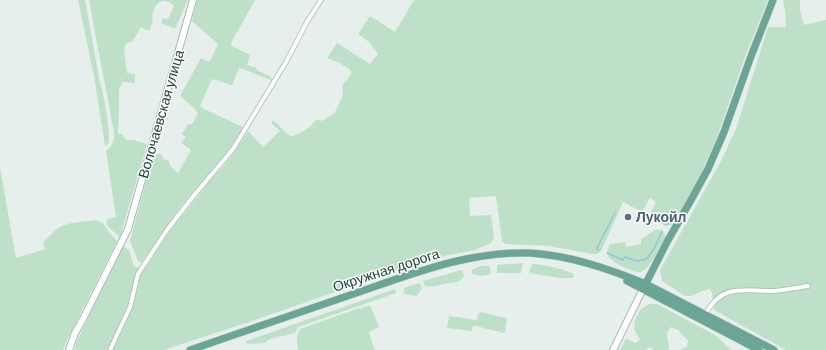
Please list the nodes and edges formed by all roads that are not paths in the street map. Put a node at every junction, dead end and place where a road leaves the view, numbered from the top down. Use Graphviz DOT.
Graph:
graph roads {
  1 [pos="193,0"];
  2 [pos="321,0"];
  3 [pos="774,0"];
  4 [pos="808,286"];
  5 [pos="644,287"];
  6 [pos="705,315"];
  7 [pos="77,330"];
  8 [pos="110,350"];
  9 [pos="190,350"];
  10 [pos="613,350"];
  11 [pos="759,350"];
  12 [pos="774,350"];
  1 -- 7 [label="street, Волочаевская улица"];
  2 -- 8 [label="street"];
  3 -- 5 [label="main road"];
  4 -- 6 [label="street"];
  5 -- 6 [label="main road, Окружная дорога"];
  5 -- 9 [label="main road, Окружная дорога"];
  5 -- 10 [label="street"];
  5 -- 11 [label="main road, Окружная дорога"];
  6 -- 12 [label="main road, Окружная дорога"];
}
